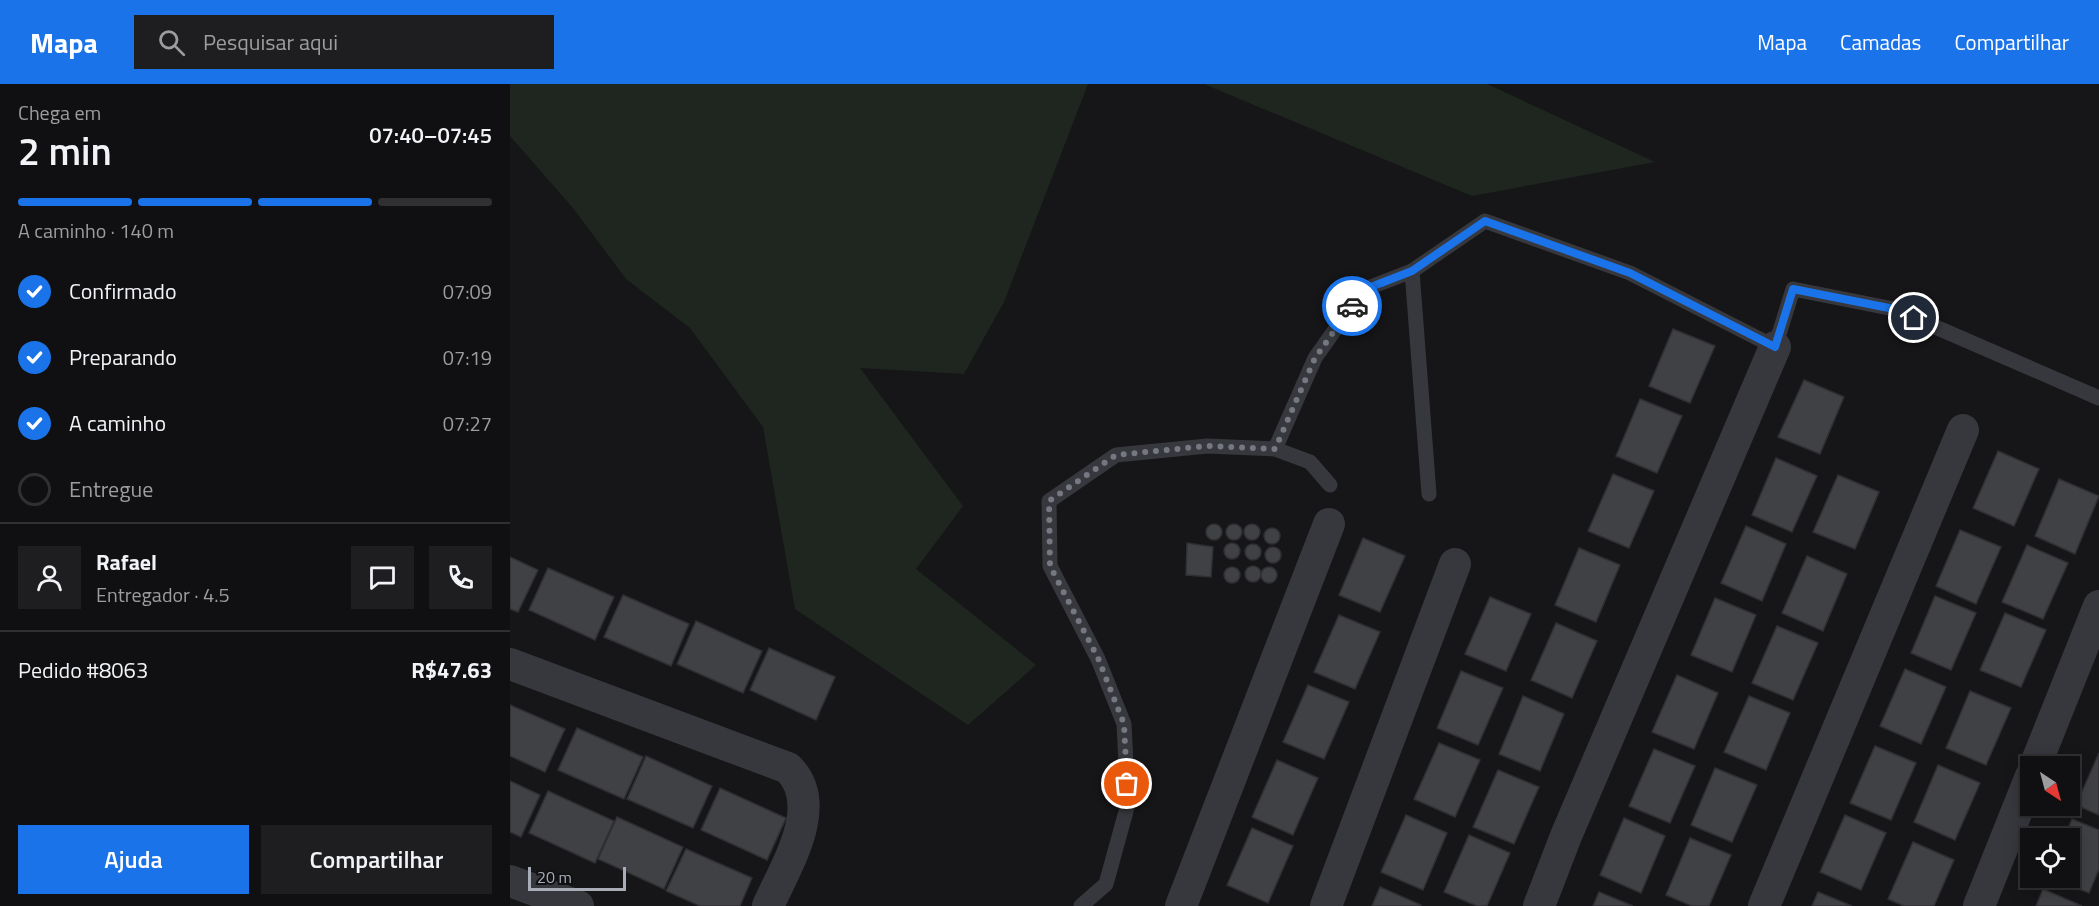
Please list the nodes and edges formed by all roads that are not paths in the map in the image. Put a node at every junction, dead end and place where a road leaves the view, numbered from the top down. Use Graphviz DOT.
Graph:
graph roads {
  1 [pos="1412,271"];
  2 [pos="1775,347"];
  3 [pos="2099,399"];
  4 [pos="1963,430"];
  5 [pos="1275,449"];
  6 [pos="1330,486"];
  7 [pos="1429,494"];
  8 [pos="1329,524"];
  9 [pos="1455,564"];
  10 [pos="2099,606"];
  11 [pos="510,664"];
  12 [pos="2039,756"];
  13 [pos="2020,804"];
  14 [pos="510,881"];
  15 [pos="561,903"];
  16 [pos="768,906"];
  17 [pos="1082,906"];
  18 [pos="1181,906"];
  19 [pos="1326,906"];
  20 [pos="1539,906"];
  21 [pos="1764,906"];
  22 [pos="1979,906"];
  1 -- 2 [label="lane"];
  1 -- 5 [label="lane"];
  1 -- 7 [label="lane"];
  2 -- 3 [label="lane"];
  2 -- 20 [label="street"];
  4 -- 21 [label="street"];
  5 -- 6 [label="lane"];
  5 -- 17 [label="lane"];
  8 -- 18 [label="street"];
  9 -- 19 [label="street"];
  10 -- 12 [label="street"];
  11 -- 16 [label="street"];
  13 -- 22 [label="street"];
  14 -- 15 [label="street"];
}
